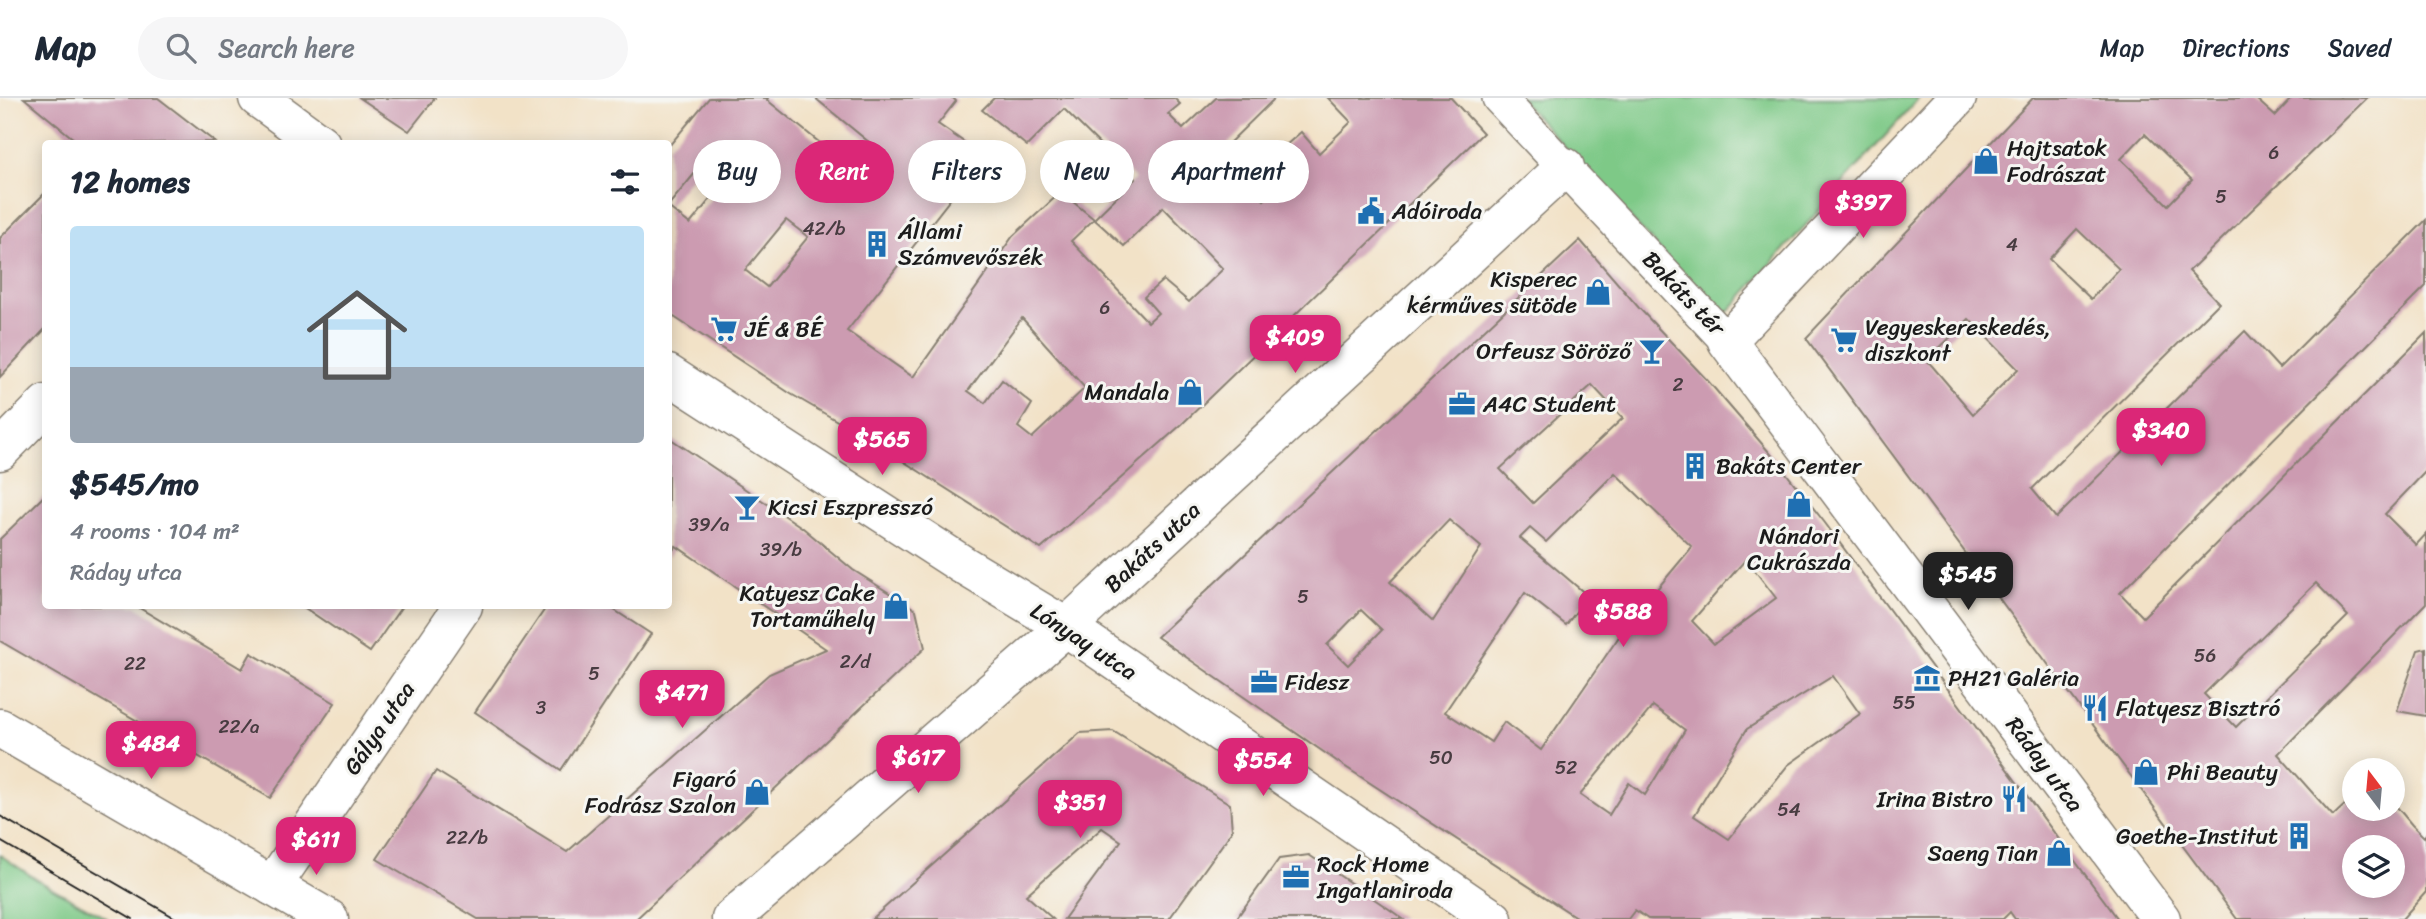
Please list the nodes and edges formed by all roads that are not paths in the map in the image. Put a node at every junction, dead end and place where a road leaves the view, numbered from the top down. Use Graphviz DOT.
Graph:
graph roads {
  1 [pos="258,98"];
  2 [pos="1499,98"];
  3 [pos="1957,98"];
  4 [pos="308,140"];
  5 [pos="1565,167"];
  6 [pos="1727,341"];
  7 [pos="672,377"];
  8 [pos="42,408"];
  9 [pos="0,451"];
  10 [pos="461,609"];
  11 [pos="1066,627"];
  12 [pos="0,728"];
  13 [pos="272,886"];
  14 [pos="329,919"];
  15 [pos="731,919"];
  16 [pos="1493,919"];
  17 [pos="2161,919"];
  1 -- 4 [label="street"];
  2 -- 5 [label="street, Bakáts tér"];
  3 -- 6 [label="street, Bakáts tér"];
  5 -- 6 [label="street, Bakáts tér"];
  5 -- 11 [label="street, Bakáts utca"];
  6 -- 17 [label="street, Ráday utca"];
  7 -- 11 [label="street, Lónyay utca"];
  8 -- 9 [label="street"];
  10 -- 13 [label="street, Gálya utca"];
  11 -- 15 [label="street, Bakáts utca"];
  11 -- 16 [label="street, Lónyay utca"];
  12 -- 13 [label="street"];
  13 -- 14 [label="street"];
}
